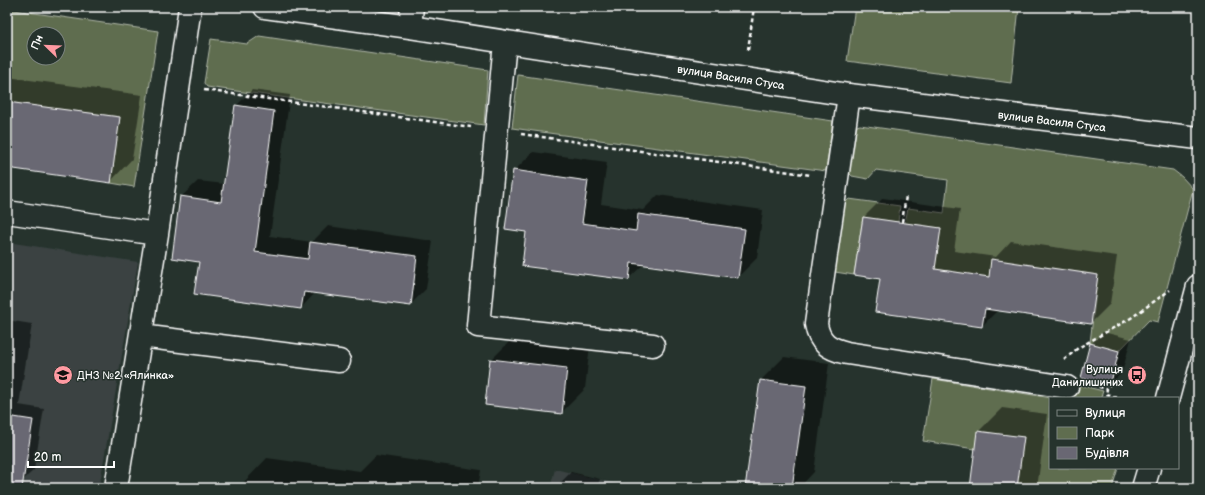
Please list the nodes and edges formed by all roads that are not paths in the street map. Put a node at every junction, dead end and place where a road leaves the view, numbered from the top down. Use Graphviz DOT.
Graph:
graph roads {
  1 [pos="190,7"];
  2 [pos="265,7"];
  3 [pos="411,17"];
  4 [pos="505,42"];
  5 [pos="849,95"];
  6 [pos="1198,138"];
  7 [pos="7,212"];
  8 [pos="157,234"];
  9 [pos="1198,286"];
  10 [pos="141,336"];
  11 [pos="653,345"];
  12 [pos="339,361"];
  13 [pos="1077,385"];
  14 [pos="1168,397"];
  15 [pos="1149,469"];
  16 [pos="116,488"];
  17 [pos="1143,488"];
  1 -- 8 [label="street"];
  2 -- 3 [label="street, вулиця Василя Стуса"];
  3 -- 4 [label="street, вулиця Василя Стуса"];
  4 -- 5 [label="street, вулиця Василя Стуса"];
  4 -- 11 [label="street"];
  5 -- 6 [label="street, вулиця Василя Стуса"];
  5 -- 13 [label="street"];
  7 -- 8 [label="street"];
  8 -- 10 [label="street"];
  9 -- 14 [label="street"];
  10 -- 12 [label="street"];
  10 -- 16 [label="street"];
  15 -- 17 [label="street"];
}
